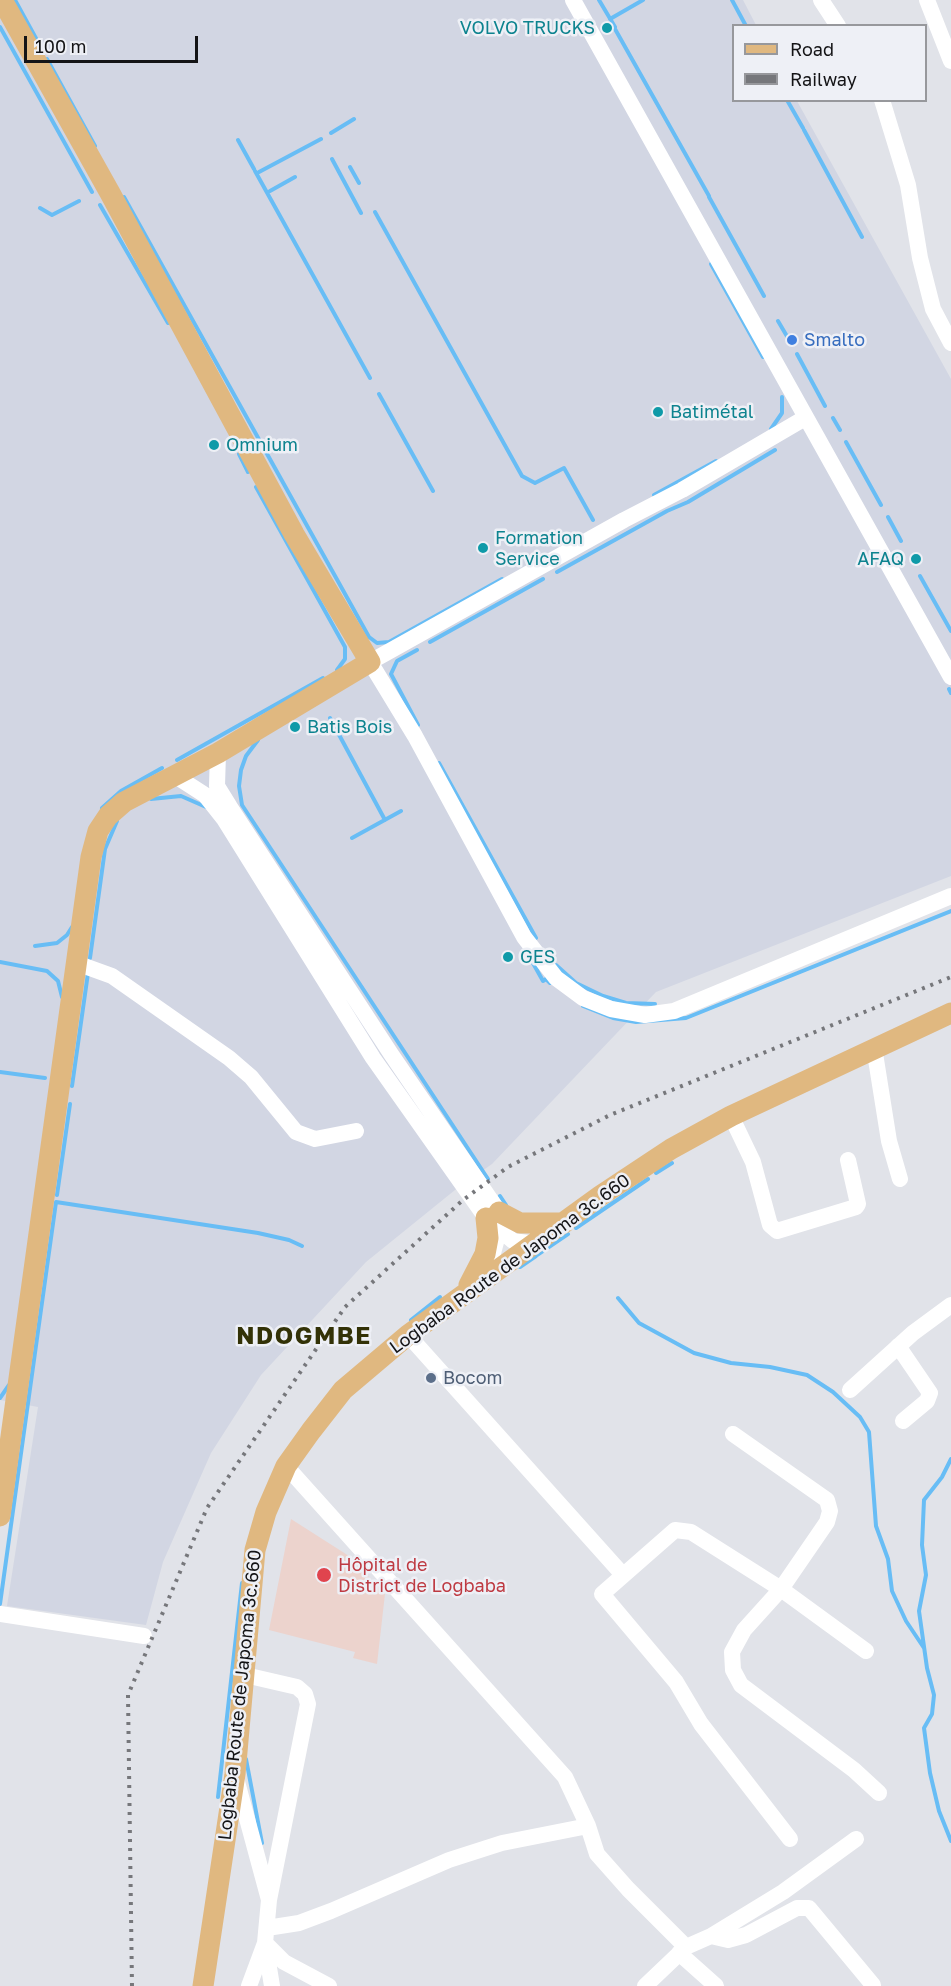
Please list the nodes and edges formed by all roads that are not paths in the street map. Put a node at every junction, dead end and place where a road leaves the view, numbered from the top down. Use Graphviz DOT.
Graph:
graph roads {
  1 [pos="2,0"];
  2 [pos="573,0"];
  3 [pos="821,0"];
  4 [pos="927,0"];
  5 [pos="837,24"];
  6 [pos="951,62"];
  7 [pos="883,102"];
  8 [pos="951,343"];
  9 [pos="805,418"];
  10 [pos="370,662"];
  11 [pos="951,677"];
  12 [pos="218,753"];
  13 [pos="174,776"];
  14 [pos="951,896"];
  15 [pos="76,963"];
  16 [pos="951,1013"];
  17 [pos="874,1047"];
  18 [pos="731,1116"];
  19 [pos="356,1131"];
  20 [pos="848,1160"];
  21 [pos="900,1179"];
  22 [pos="495,1220"];
  23 [pos="564,1223"];
  24 [pos="535,1244"];
  25 [pos="485,1278"];
  26 [pos="461,1296"];
  27 [pos="951,1305"];
  28 [pos="408,1335"];
  29 [pos="898,1346"];
  30 [pos="850,1390"];
  31 [pos="903,1421"];
  32 [pos="6,1422"];
  33 [pos="733,1434"];
  34 [pos="286,1466"];
  35 [pos="0,1516"];
  36 [pos="623,1575"];
  37 [pos="781,1589"];
  38 [pos="0,1614"];
  39 [pos="144,1636"];
  40 [pos="866,1651"];
  41 [pos="245,1675"];
  42 [pos="235,1774"];
  43 [pos="879,1793"];
  44 [pos="588,1826"];
  45 [pos="790,1839"];
  46 [pos="856,1839"];
  47 [pos="269,1900"];
  48 [pos="266,1935"];
  49 [pos="711,1936"];
  50 [pos="683,1950"];
  51 [pos="873,1985"];
  52 [pos="203,1986"];
  53 [pos="249,1986"];
  54 [pos="272,1986"];
  55 [pos="329,1986"];
  56 [pos="645,1986"];
  57 [pos="716,1986"];
  1 -- 10 [label="main road"];
  2 -- 9 [label="street"];
  3 -- 5 [label="street"];
  4 -- 6 [label="street"];
  7 -- 8 [label="street"];
  9 -- 10 [label="street"];
  9 -- 11 [label="street"];
  10 -- 12 [label="main road"];
  10 -- 14 [label="street"];
  12 -- 13 [label="main road"];
  12 -- 22 [label="street"];
  13 -- 15 [label="main road"];
  13 -- 22 [label="street"];
  15 -- 19 [label="street"];
  15 -- 32 [label="main road"];
  16 -- 17 [label="main road, Logbaba Route de Japoma 3c.660"];
  17 -- 18 [label="main road, Logbaba Route de Japoma 3c.660"];
  17 -- 21 [label="street"];
  18 -- 20 [label="street"];
  18 -- 23 [label="main road, Logbaba Route de Japoma 3c.660"];
  22 -- 23 [label="main road"];
  22 -- 24 [label="street"];
  22 -- 25 [label="street"];
  22 -- 26 [label="main road"];
  23 -- 24 [label="main road, Logbaba Route de Japoma 3c.660"];
  24 -- 25 [label="main road, Logbaba Route de Japoma 3c.660"];
  25 -- 26 [label="main road, Logbaba Route de Japoma 3c.660"];
  26 -- 28 [label="main road, Logbaba Route de Japoma 3c.660"];
  27 -- 29 [label="street"];
  28 -- 34 [label="main road, Logbaba Route de Japoma 3c.660"];
  28 -- 36 [label="street"];
  29 -- 30 [label="street"];
  29 -- 31 [label="street"];
  32 -- 35 [label="main road"];
  33 -- 37 [label="street"];
  34 -- 41 [label="main road, Logbaba Route de Japoma 3c.660"];
  34 -- 44 [label="street"];
  36 -- 37 [label="street"];
  36 -- 45 [label="street"];
  37 -- 40 [label="street"];
  37 -- 43 [label="street"];
  38 -- 39 [label="street"];
  41 -- 42 [label="main road, Logbaba Route de Japoma 3c.660"];
  41 -- 47 [label="street"];
  42 -- 47 [label="street"];
  42 -- 52 [label="main road, Logbaba Route de Japoma 3c.660"];
  44 -- 48 [label="street"];
  44 -- 50 [label="street"];
  46 -- 49 [label="street"];
  47 -- 48 [label="street"];
  48 -- 53 [label="street"];
  48 -- 54 [label="street"];
  48 -- 55 [label="street"];
  49 -- 50 [label="street"];
  49 -- 51 [label="street"];
  50 -- 56 [label="street"];
  50 -- 57 [label="street"];
}
